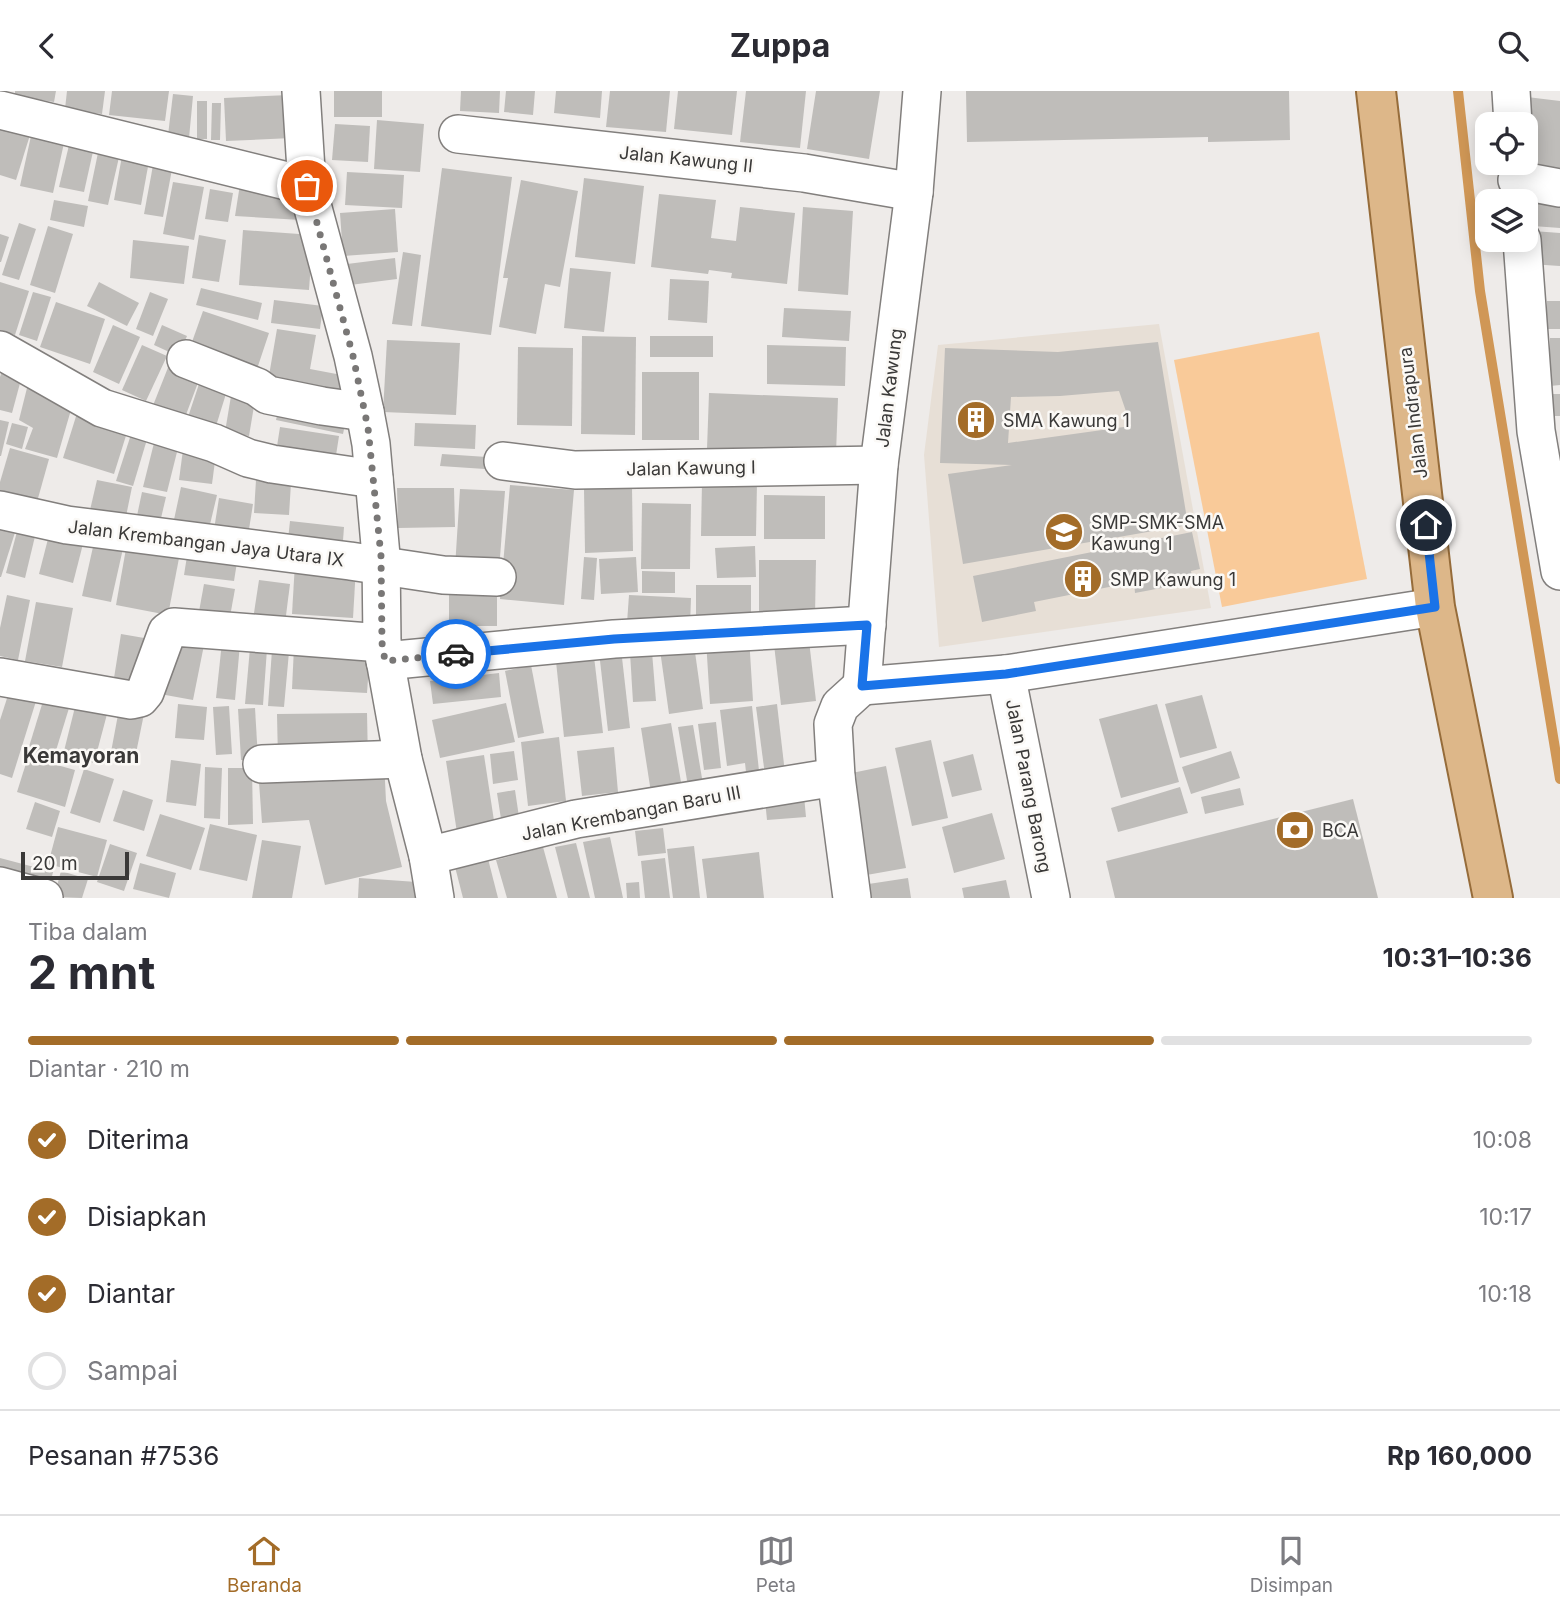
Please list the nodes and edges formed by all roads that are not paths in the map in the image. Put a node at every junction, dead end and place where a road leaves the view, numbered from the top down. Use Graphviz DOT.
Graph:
graph roads {
  1 [pos="301,91"];
  2 [pos="922,91"];
  3 [pos="1376,91"];
  4 [pos="1511,91"];
  5 [pos="0,110"];
  6 [pos="1512,112"];
  7 [pos="458,134"];
  8 [pos="1517,181"];
  9 [pos="307,186"];
  10 [pos="1560,188"];
  11 [pos="914,192"];
  12 [pos="1524,252"];
  13 [pos="0,350"];
  14 [pos="186,359"];
  15 [pos="365,412"];
  16 [pos="1548,430"];
  17 [pos="503,461"];
  18 [pos="879,465"];
  19 [pos="374,479"];
  20 [pos="0,510"];
  21 [pos="382,566"];
  22 [pos="1560,572"];
  23 [pos="497,576"];
  24 [pos="1435,607"];
  25 [pos="867,625"];
  26 [pos="383,652"];
  27 [pos="1006,674"];
  28 [pos="0,677"];
  29 [pos="862,686"];
  30 [pos="403,759"];
  31 [pos="262,764"];
  32 [pos="836,777"];
  33 [pos="428,856"];
  34 [pos="0,887"];
  35 [pos="44,898"];
  36 [pos="435,898"];
  37 [pos="852,898"];
  38 [pos="1051,898"];
  39 [pos="1493,898"];
  1 -- 9 [label="street"];
  2 -- 11 [label="street, Jalan Kawung"];
  3 -- 24 [label="main road, Jalan Indrapura"];
  4 -- 6 [label="street"];
  5 -- 9 [label="street"];
  7 -- 11 [label="street, Jalan Kawung II"];
  8 -- 10 [label="street"];
  9 -- 15 [label="street"];
  11 -- 18 [label="street, Jalan Kawung"];
  12 -- 16 [label="street"];
  13 -- 19 [label="street"];
  14 -- 15 [label="street"];
  15 -- 19 [label="street"];
  16 -- 22 [label="street"];
  17 -- 18 [label="street, Jalan Kawung I"];
  18 -- 25 [label="street, Jalan Kawung"];
  19 -- 21 [label="street"];
  20 -- 21 [label="street, Jalan Krembangan Jaya Utara IX"];
  21 -- 23 [label="street, Jalan Krembangan Jaya Utara IX"];
  21 -- 26 [label="street"];
  24 -- 27 [label="street"];
  24 -- 39 [label="main road, Jalan Indrapura"];
  25 -- 26 [label="street"];
  25 -- 29 [label="street, Jalan Kawung"];
  26 -- 28 [label="street"];
  26 -- 30 [label="street"];
  27 -- 29 [label="street"];
  27 -- 38 [label="street, Jalan Parang Barong"];
  29 -- 32 [label="street"];
  30 -- 31 [label="street"];
  30 -- 33 [label="street"];
  32 -- 33 [label="street, Jalan Krembangan Baru III"];
  32 -- 37 [label="street"];
  33 -- 36 [label="street"];
  34 -- 35 [label="street"];
}
